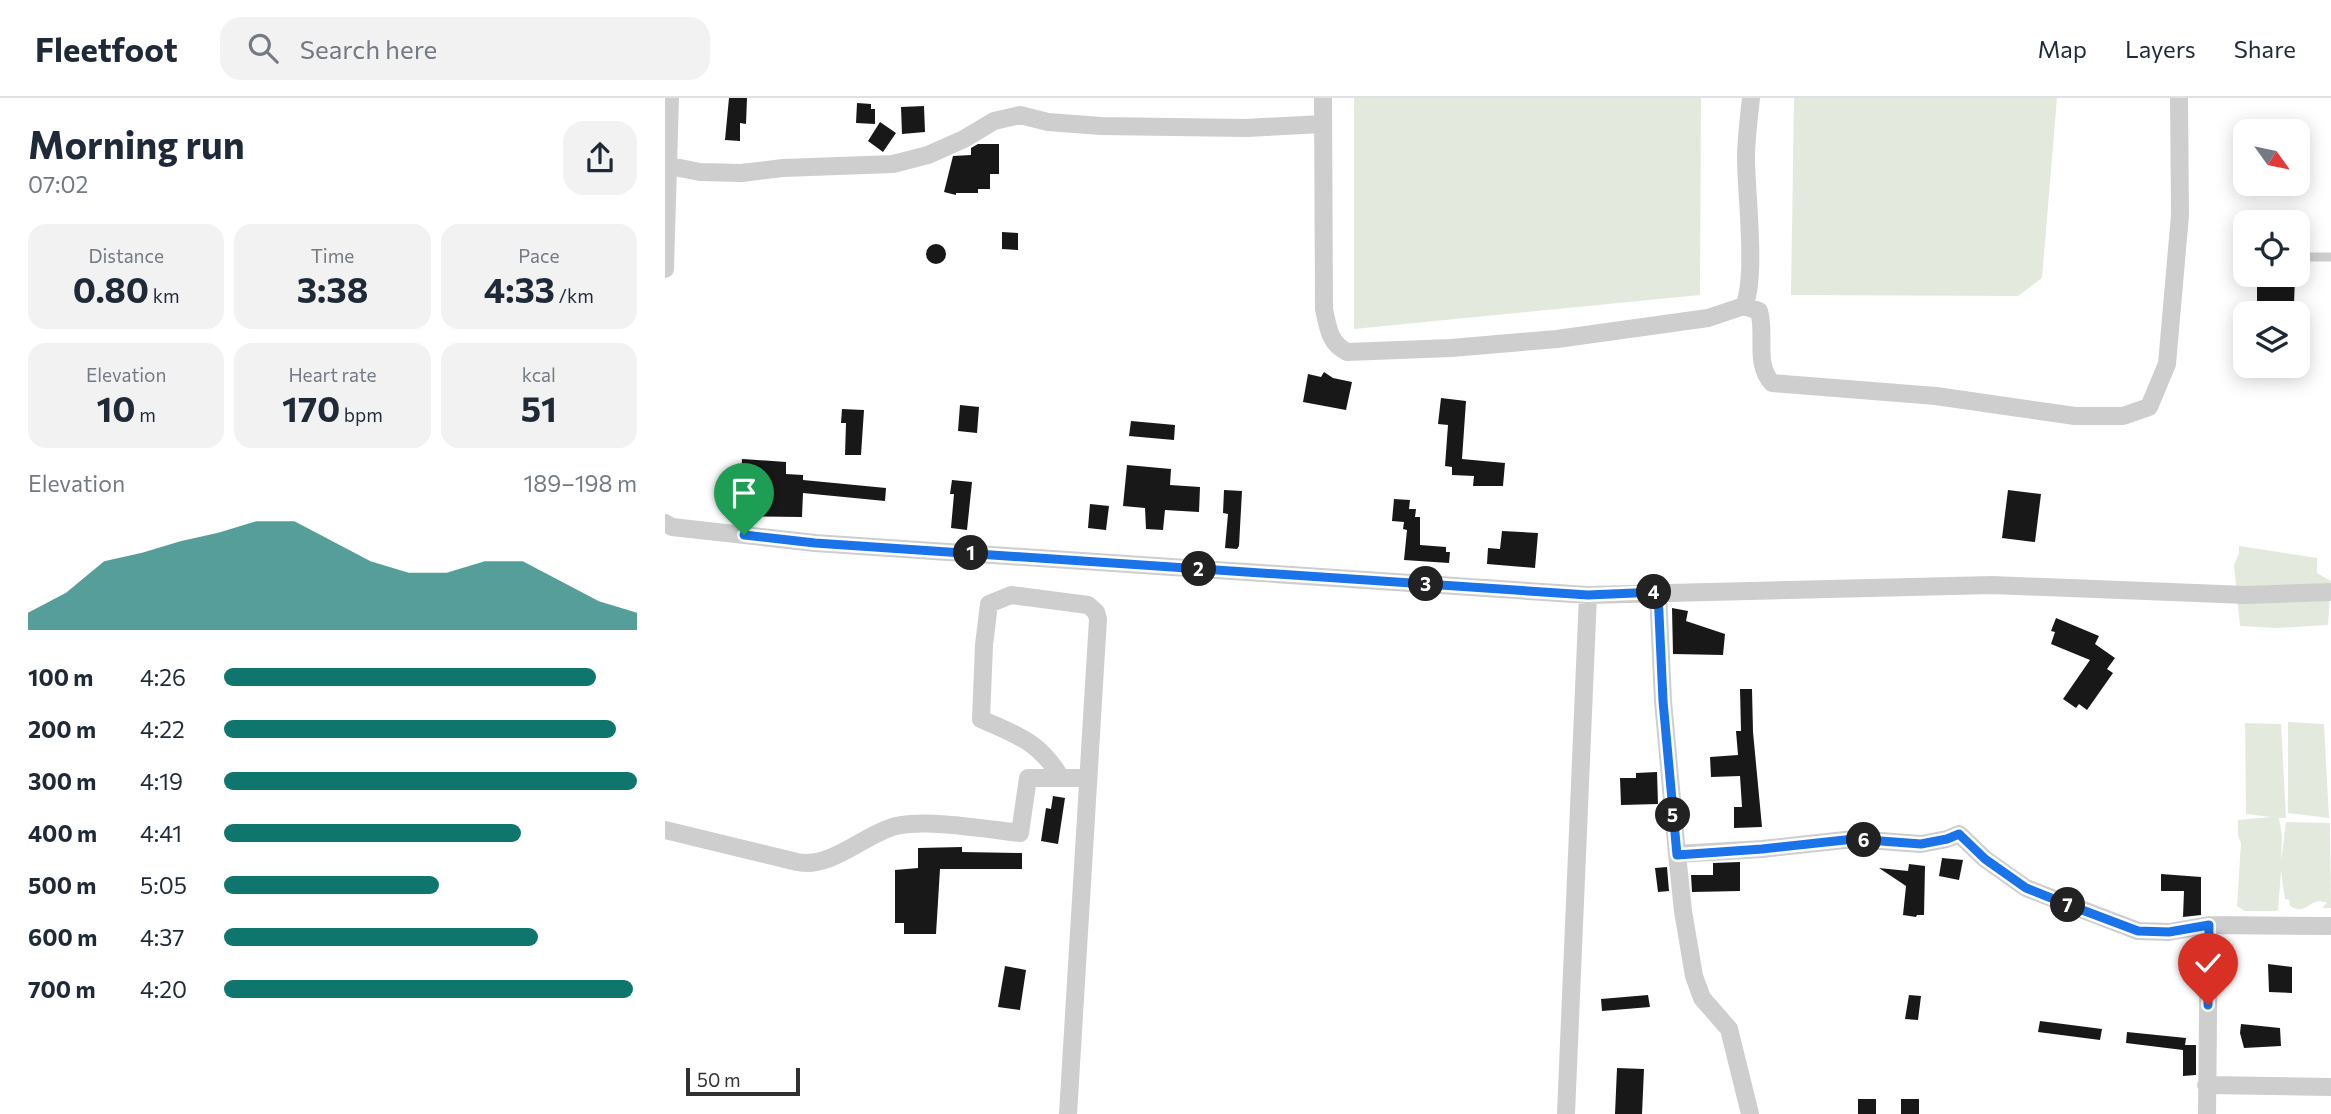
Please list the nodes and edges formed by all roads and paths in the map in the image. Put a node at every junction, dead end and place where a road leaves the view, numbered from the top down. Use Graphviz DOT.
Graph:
graph roads {
  1 [pos="670,98"];
  2 [pos="1322,98"];
  3 [pos="1751,98"];
  4 [pos="2179,98"];
  5 [pos="1322,124"];
  6 [pos="667,166"];
  7 [pos="2310,257"];
  8 [pos="2331,257"];
  9 [pos="665,269"];
  10 [pos="1744,306"];
  11 [pos="665,523"];
  12 [pos="1658,592"];
  13 [pos="2331,592"];
  14 [pos="1588,595"];
  15 [pos="1061,778"];
  16 [pos="1088,778"];
  17 [pos="665,830"];
  18 [pos="1677,855"];
  19 [pos="2209,925"];
  20 [pos="2331,926"];
  21 [pos="2206,1085"];
  22 [pos="2331,1087"];
  23 [pos="1068,1114"];
  24 [pos="1566,1114"];
  25 [pos="1750,1114"];
  26 [pos="2207,1114"];
  1 -- 6 [label="street"];
  2 -- 5 [label="street"];
  3 -- 10 [label="street"];
  4 -- 10 [label="street"];
  5 -- 6 [label="street"];
  5 -- 10 [label="street"];
  6 -- 9 [label="street"];
  7 -- 8 [label="lane"];
  11 -- 14 [label="street"];
  12 -- 13 [label="street"];
  12 -- 14 [label="street"];
  12 -- 18 [label="street"];
  14 -- 24 [label="street"];
  15 -- 16 [label="street"];
  15 -- 16 [label="street"];
  15 -- 17 [label="street"];
  16 -- 23 [label="street"];
  18 -- 19 [label="street"];
  18 -- 25 [label="street"];
  19 -- 20 [label="street"];
  19 -- 21 [label="street"];
  21 -- 22 [label="street"];
  21 -- 26 [label="street"];
}
